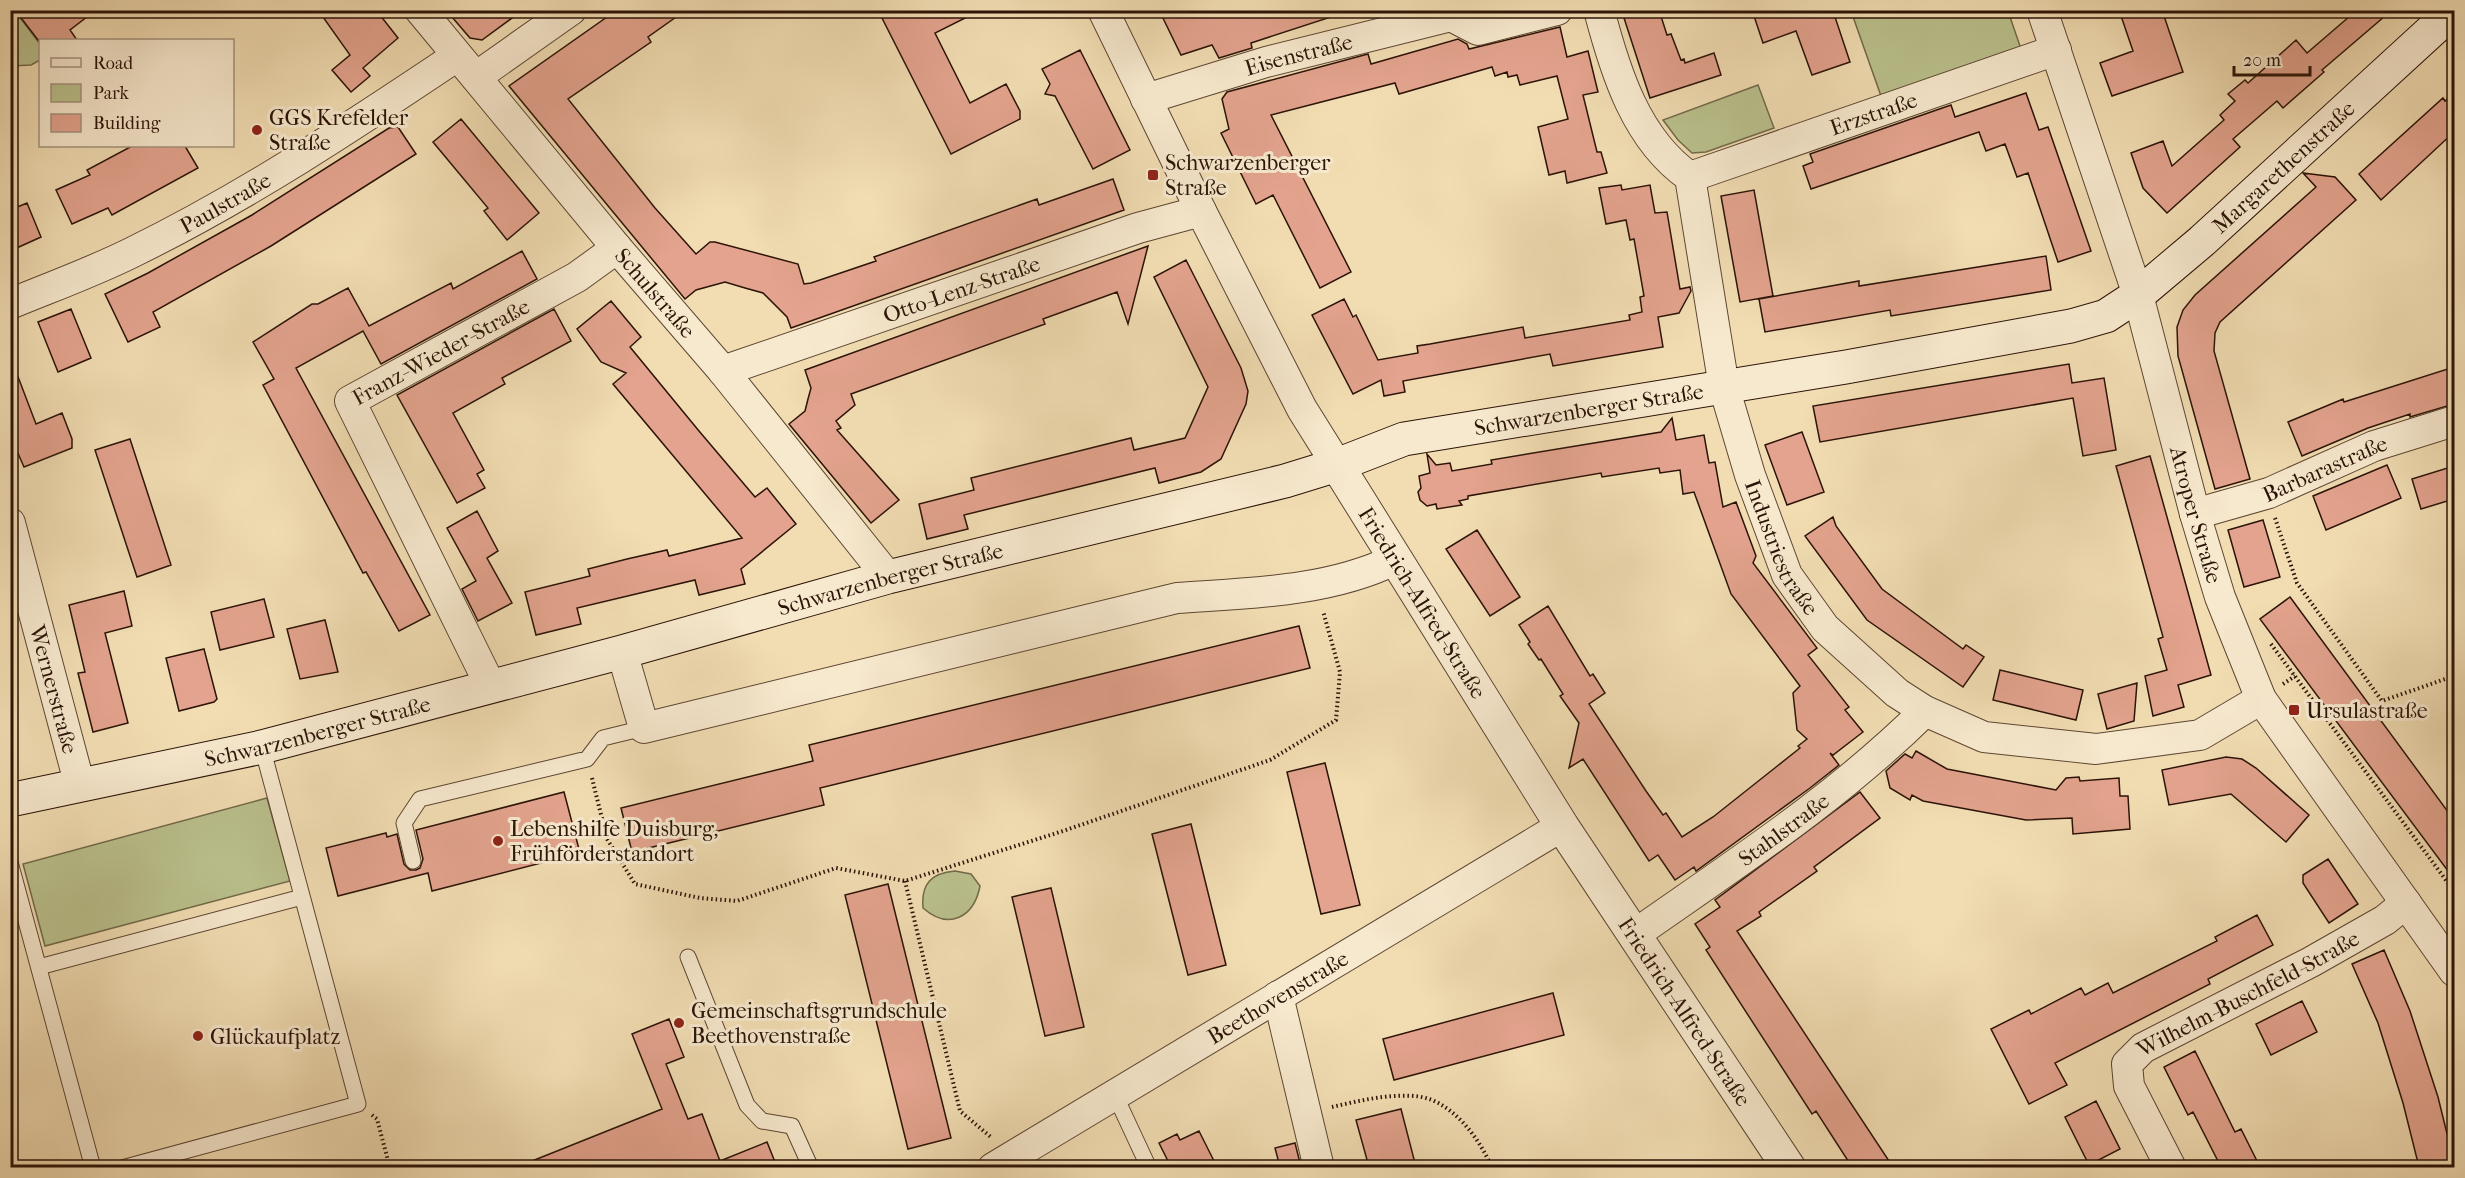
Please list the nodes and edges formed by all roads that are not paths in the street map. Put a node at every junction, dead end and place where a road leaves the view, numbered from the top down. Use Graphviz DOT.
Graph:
graph roads {
  1 [pos="420,10"];
  2 [pos="571,10"];
  3 [pos="1103,10"];
  4 [pos="1557,10"];
  5 [pos="1599,10"];
  6 [pos="2042,10"];
  7 [pos="1452,13"];
  8 [pos="2446,13"];
  9 [pos="2056,50"];
  10 [pos="466,66"];
  11 [pos="1146,99"];
  12 [pos="1690,177"];
  13 [pos="1201,211"];
  14 [pos="617,248"];
  15 [pos="2138,295"];
  16 [pos="10,304"];
  17 [pos="723,371"];
  18 [pos="1724,387"];
  19 [pos="2454,420"];
  20 [pos="1337,465"];
  21 [pos="2195,514"];
  22 [pos="10,523"];
  23 [pos="1394,560"];
  24 [pos="888,578"];
  25 [pos="622,652"];
  26 [pos="491,687"];
  27 [pos="2261,699"];
  28 [pos="1925,711"];
  29 [pos="644,728"];
  30 [pos="262,747"];
  31 [pos="80,786"];
  32 [pos="10,800"];
  33 [pos="1562,826"];
  34 [pos="413,861"];
  35 [pos="10,862"];
  36 [pos="302,897"];
  37 [pos="2406,903"];
  38 [pos="1634,935"];
  39 [pos="688,957"];
  40 [pos="39,967"];
  41 [pos="2454,971"];
  42 [pos="1278,996"];
  43 [pos="1115,1095"];
  44 [pos="1004,1162"];
  45 [pos="93,1167"];
  46 [pos="122,1167"];
  47 [pos="811,1167"];
  48 [pos="1149,1167"];
  49 [pos="1319,1167"];
  50 [pos="1789,1167"];
  51 [pos="2171,1167"];
  1 -- 10 [label="street, Schulstraße"];
  2 -- 10 [label="street, Paulstraße"];
  3 -- 11 [label="street, Friedrich-Alfred-Straße"];
  4 -- 7 [label="street, Eisenstraße"];
  5 -- 12 [label="street"];
  6 -- 9 [label="street, Atroper Straße"];
  7 -- 11 [label="street, Eisenstraße"];
  8 -- 15 [label="main road, Margarethenstraße"];
  9 -- 12 [label="street, Erzstraße"];
  9 -- 15 [label="street, Atroper Straße"];
  10 -- 14 [label="street, Schulstraße"];
  10 -- 16 [label="street, Paulstraße"];
  11 -- 13 [label="street, Friedrich-Alfred-Straße"];
  12 -- 18 [label="street, Industriestraße"];
  13 -- 17 [label="street, Otto-Lenz-Straße"];
  13 -- 20 [label="street, Friedrich-Alfred-Straße"];
  14 -- 17 [label="street, Schulstraße"];
  14 -- 26 [label="street, Franz-Wieder-Straße"];
  15 -- 18 [label="main road, Schwarzenberger Straße"];
  15 -- 21 [label="street, Atroper Straße"];
  17 -- 24 [label="street, Schulstraße"];
  18 -- 20 [label="main road, Schwarzenberger Straße"];
  18 -- 28 [label="street, Industriestraße"];
  19 -- 21 [label="street, Barbarastraße"];
  20 -- 23 [label="main road, Friedrich-Alfred-Straße"];
  20 -- 24 [label="main road, Schwarzenberger Straße"];
  21 -- 27 [label="street, Atroper Straße"];
  22 -- 31 [label="street, Wernerstraße"];
  23 -- 29 [label="street"];
  23 -- 33 [label="main road, Friedrich-Alfred-Straße"];
  24 -- 25 [label="main road, Schwarzenberger Straße"];
  25 -- 26 [label="main road, Schwarzenberger Straße"];
  25 -- 29 [label="street"];
  26 -- 30 [label="main road, Schwarzenberger Straße"];
  27 -- 28 [label="street, Industriestraße"];
  27 -- 37 [label="street, Atroper Straße"];
  28 -- 38 [label="street, Stahlstraße"];
  29 -- 34 [label="lane"];
  30 -- 31 [label="main road, Schwarzenberger Straße"];
  30 -- 36 [label="lane"];
  31 -- 32 [label="main road, Schwarzenberger Straße"];
  33 -- 38 [label="main road, Friedrich-Alfred-Straße"];
  33 -- 42 [label="street, Beethovenstraße"];
  35 -- 40 [label="lane"];
  36 -- 40 [label="lane"];
  36 -- 46 [label="lane"];
  37 -- 41 [label="street, Atroper Straße"];
  37 -- 51 [label="street, Wilhelm-Buschfeld-Straße"];
  38 -- 50 [label="main road, Friedrich-Alfred-Straße"];
  39 -- 47 [label="lane"];
  40 -- 45 [label="lane"];
  42 -- 43 [label="street, Beethovenstraße"];
  42 -- 49 [label="street"];
  43 -- 44 [label="street, Beethovenstraße"];
  43 -- 48 [label="lane"];
}
